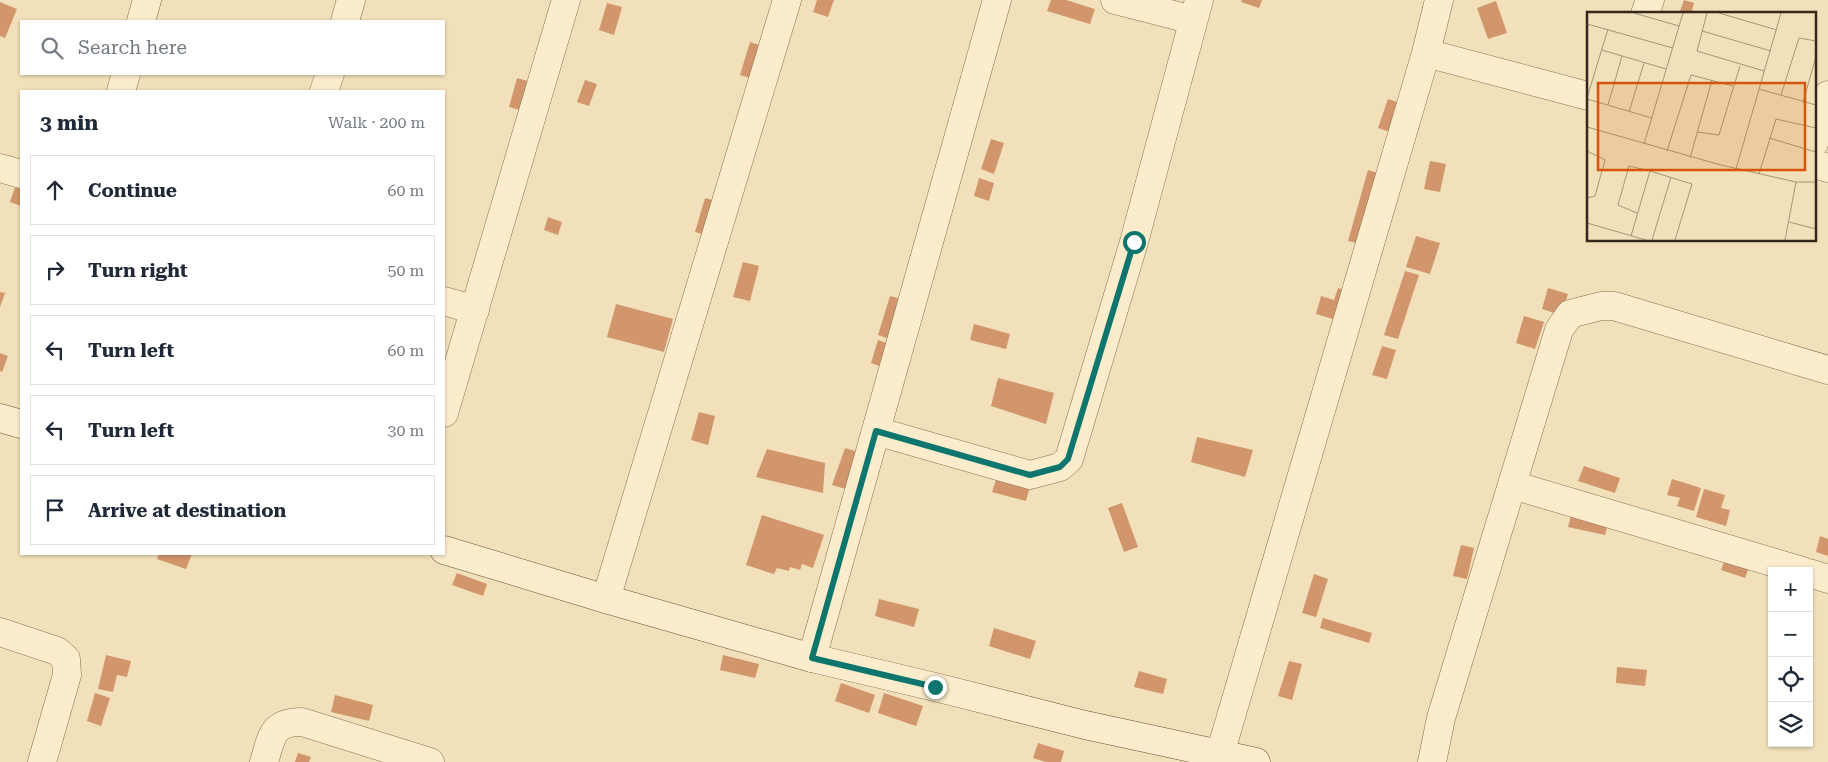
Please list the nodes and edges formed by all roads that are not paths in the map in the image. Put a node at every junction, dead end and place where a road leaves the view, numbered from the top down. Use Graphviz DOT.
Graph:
graph roads {
  1 [pos="147,0"];
  2 [pos="351,0"];
  3 [pos="566,0"];
  4 [pos="787,0"];
  5 [pos="997,0"];
  6 [pos="1115,0"];
  7 [pos="1439,0"];
  8 [pos="1650,0"];
  9 [pos="1196,10"];
  10 [pos="1646,12"];
  11 [pos="140,20"];
  12 [pos="345,20"];
  13 [pos="1426,53"];
  14 [pos="126,75"];
  15 [pos="330,75"];
  16 [pos="121,90"];
  17 [pos="324,90"];
  18 [pos="1828,95"];
  19 [pos="1587,96"];
  20 [pos="1816,136"];
  21 [pos="0,168"];
  22 [pos="20,174"];
  23 [pos="445,301"];
  24 [pos="475,310"];
  25 [pos="1828,370"];
  26 [pos="445,410"];
  27 [pos="0,418"];
  28 [pos="20,424"];
  29 [pos="876,431"];
  30 [pos="1513,485"];
  31 [pos="445,550"];
  32 [pos="1789,567"];
  33 [pos="1813,574"];
  34 [pos="1828,579"];
  35 [pos="606,599"];
  36 [pos="0,632"];
  37 [pos="812,658"];
  38 [pos="1220,754"];
  39 [pos="42,762"];
  40 [pos="264,762"];
  41 [pos="430,762"];
  42 [pos="1256,762"];
  43 [pos="1432,762"];
  1 -- 11 [label="street"];
  2 -- 12 [label="street"];
  3 -- 24 [label="street"];
  4 -- 35 [label="street"];
  5 -- 29 [label="street"];
  6 -- 9 [label="street"];
  7 -- 13 [label="street"];
  8 -- 10 [label="street"];
  9 -- 29 [label="street"];
  13 -- 19 [label="street"];
  13 -- 38 [label="street"];
  14 -- 16 [label="street"];
  15 -- 17 [label="street"];
  18 -- 20 [label="street"];
  21 -- 22 [label="street"];
  23 -- 24 [label="street"];
  24 -- 26 [label="street"];
  25 -- 30 [label="street"];
  27 -- 28 [label="street"];
  29 -- 37 [label="street"];
  30 -- 32 [label="street"];
  30 -- 43 [label="street"];
  31 -- 35 [label="street"];
  33 -- 34 [label="street"];
  35 -- 37 [label="street"];
  36 -- 39 [label="street"];
  37 -- 38 [label="street"];
  38 -- 42 [label="street"];
  40 -- 41 [label="street"];
}
